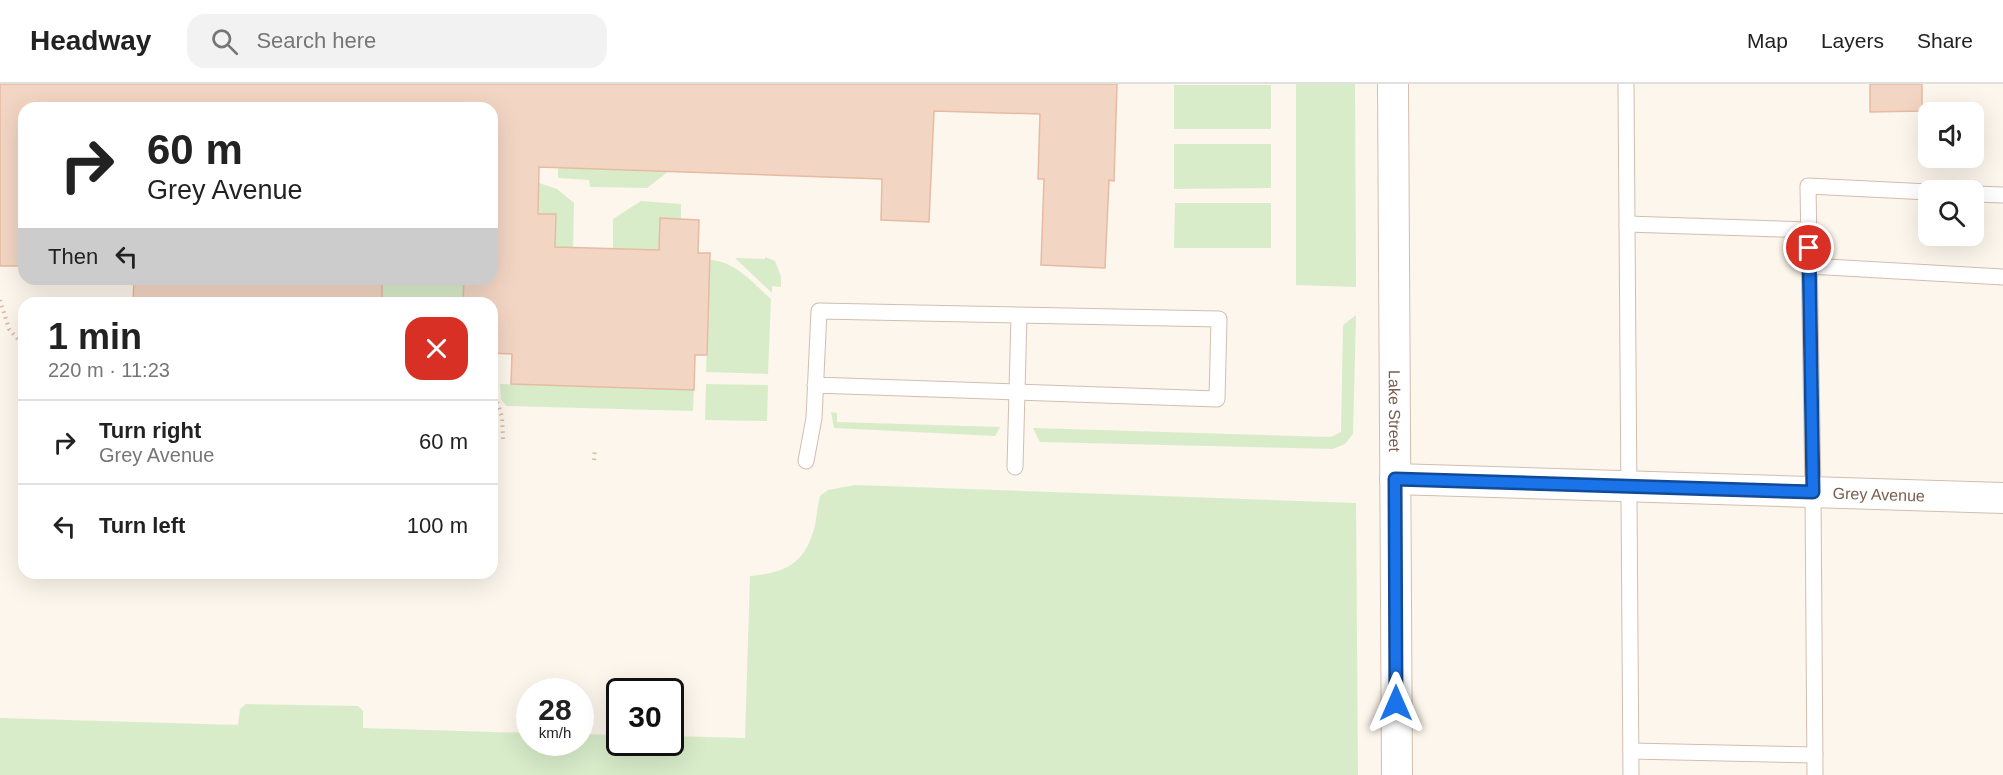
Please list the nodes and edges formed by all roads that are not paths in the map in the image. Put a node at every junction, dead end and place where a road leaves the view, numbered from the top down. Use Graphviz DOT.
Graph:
graph roads {
  1 [pos="1393,84"];
  2 [pos="1626,84"];
  3 [pos="1918,191"];
  4 [pos="1984,194"];
  5 [pos="2003,195"];
  6 [pos="1627,224"];
  7 [pos="1808,230"];
  8 [pos="1809,266"];
  9 [pos="2003,277"];
  10 [pos="1019,316"];
  11 [pos="815,385"];
  12 [pos="1017,393"];
  13 [pos="806,461"];
  14 [pos="1015,467"];
  15 [pos="1395,479"];
  16 [pos="1629,487"];
  17 [pos="1813,492"];
  18 [pos="2003,498"];
  19 [pos="1631,751"];
  20 [pos="1815,755"];
  21 [pos="1397,775"];
  22 [pos="1631,775"];
  23 [pos="1815,775"];
  1 -- 15 [label="street, Lake Street"];
  2 -- 6 [label="lane"];
  3 -- 7 [label="lane"];
  4 -- 5 [label="lane"];
  6 -- 7 [label="lane"];
  6 -- 16 [label="lane"];
  7 -- 8 [label="lane"];
  8 -- 9 [label="lane"];
  8 -- 17 [label="lane"];
  10 -- 11 [label="lane"];
  10 -- 12 [label="lane"];
  10 -- 12 [label="lane"];
  11 -- 12 [label="lane"];
  11 -- 13 [label="lane"];
  12 -- 14 [label="lane"];
  15 -- 16 [label="street, Grey Avenue"];
  15 -- 21 [label="street, Lake Street"];
  16 -- 17 [label="street, Grey Avenue"];
  16 -- 19 [label="lane"];
  17 -- 18 [label="street, Grey Avenue"];
  17 -- 20 [label="lane"];
  19 -- 20 [label="lane"];
  19 -- 22 [label="lane"];
  20 -- 23 [label="lane"];
}
